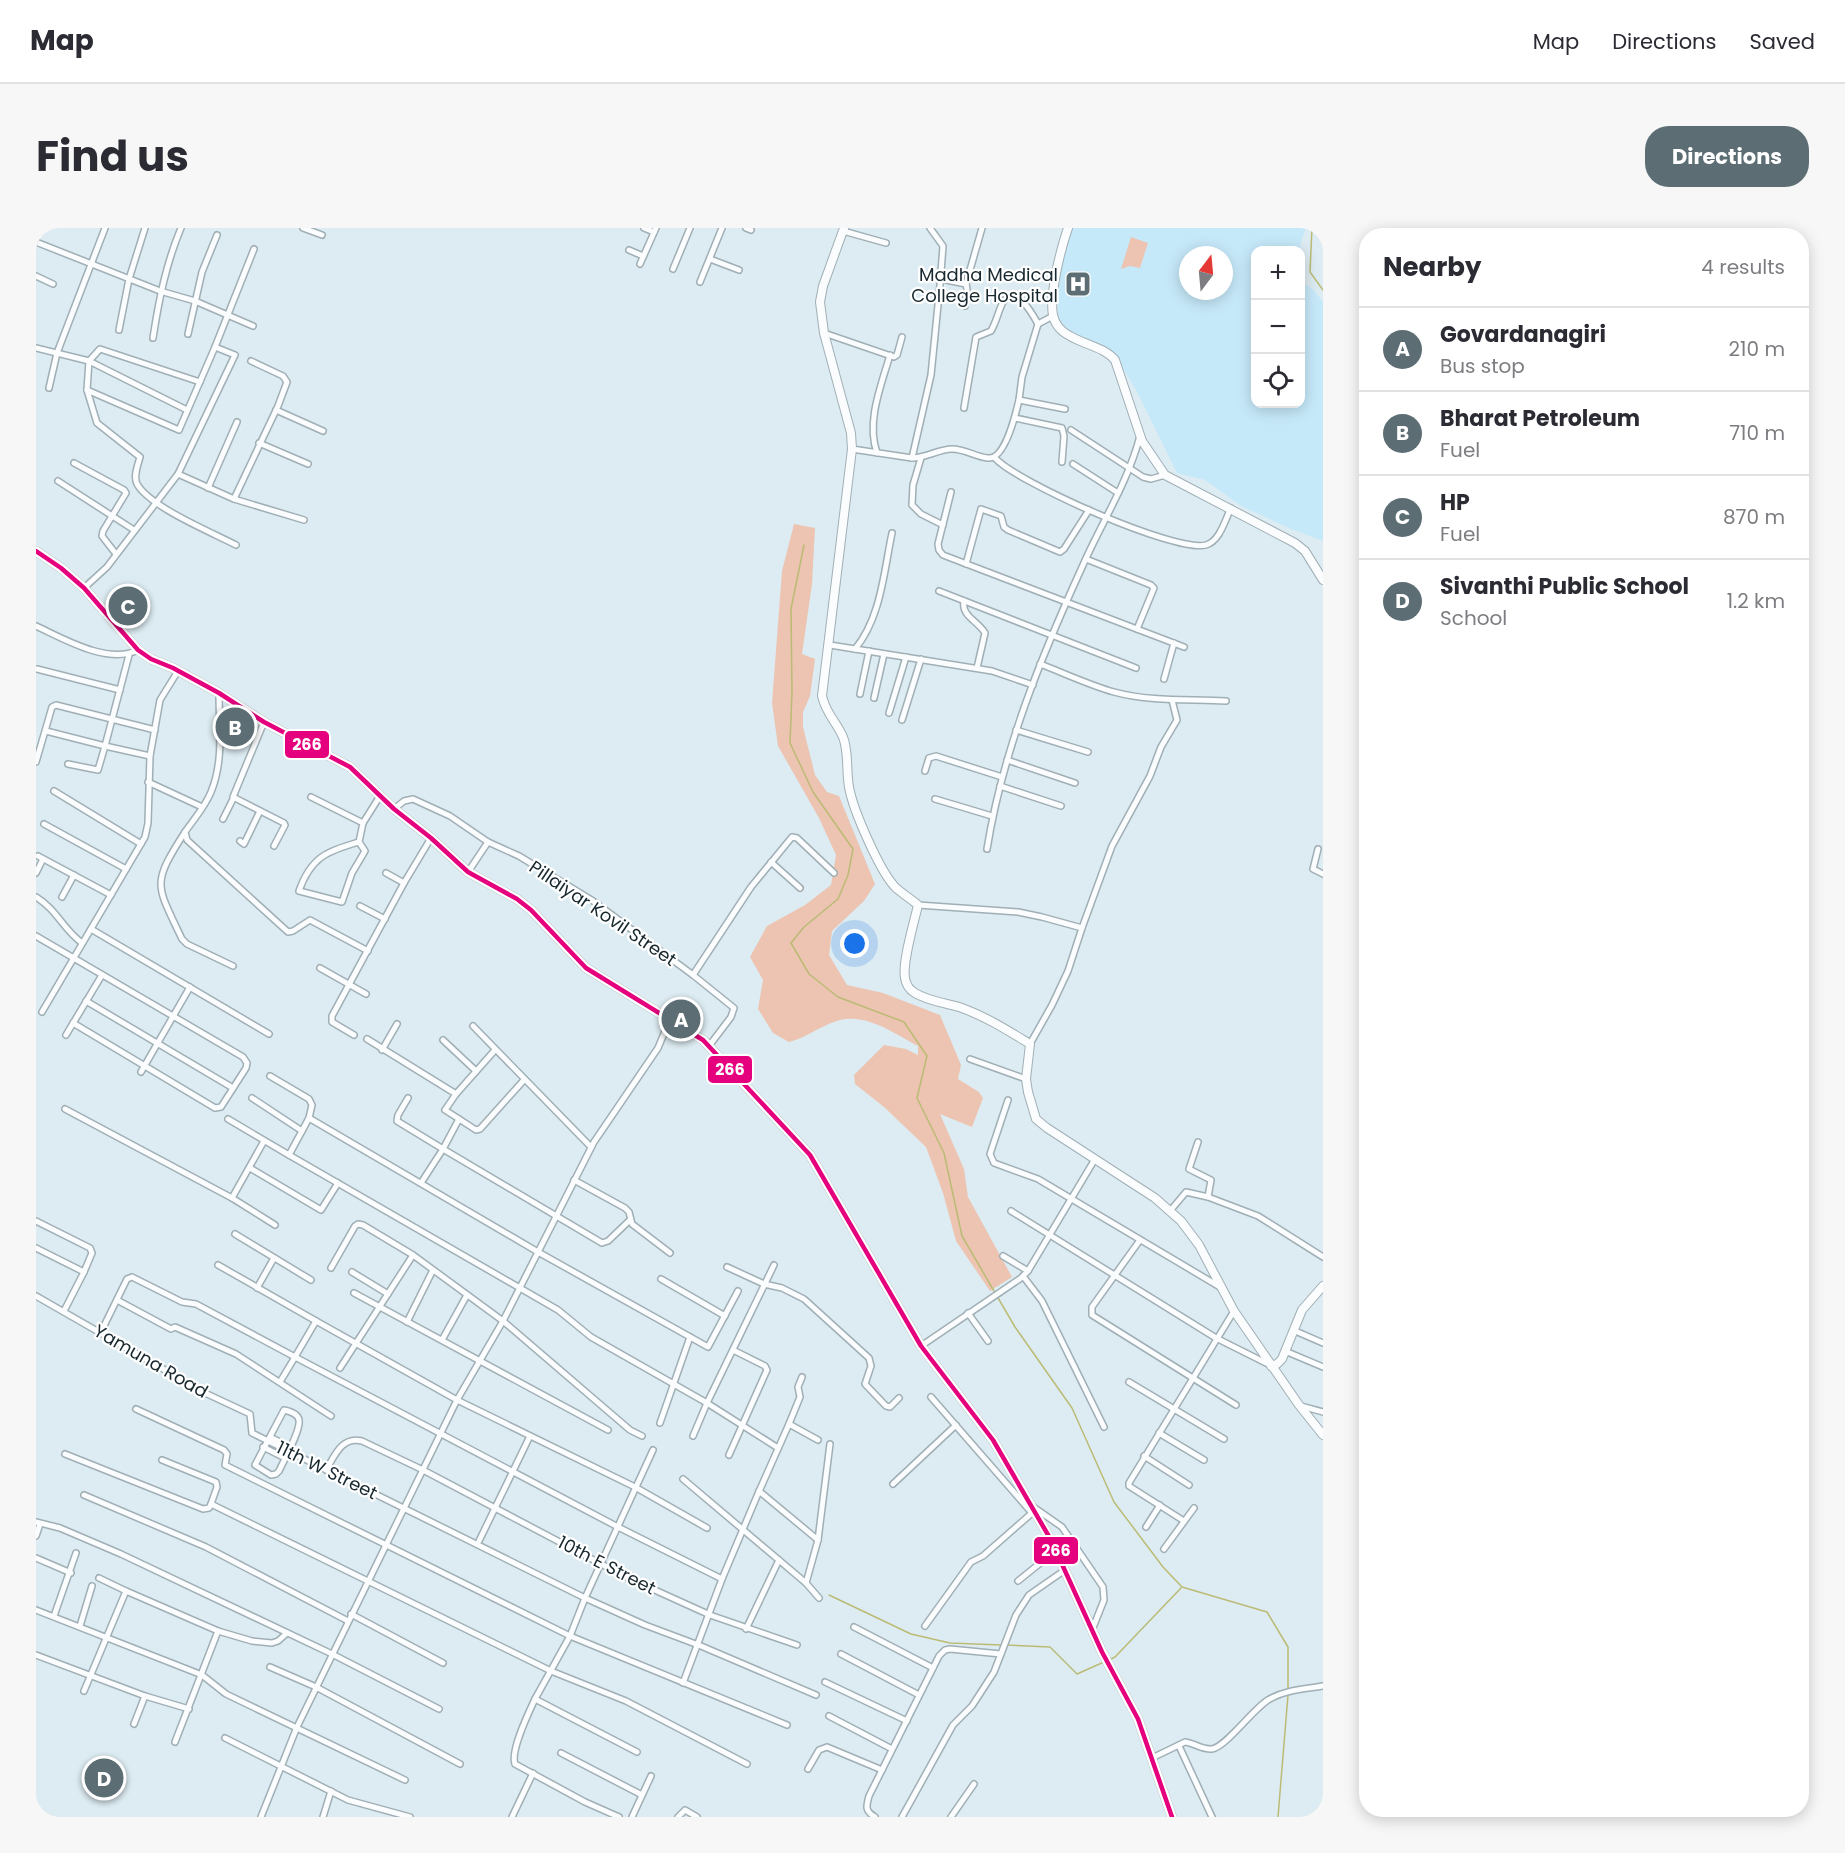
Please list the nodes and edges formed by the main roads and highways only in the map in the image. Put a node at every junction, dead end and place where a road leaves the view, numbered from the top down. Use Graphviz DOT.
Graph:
graph roads {
  1 [pos="36,551"];
  2 [pos="1172,1817"];
  1 -- 2 [label="main road"];
}
